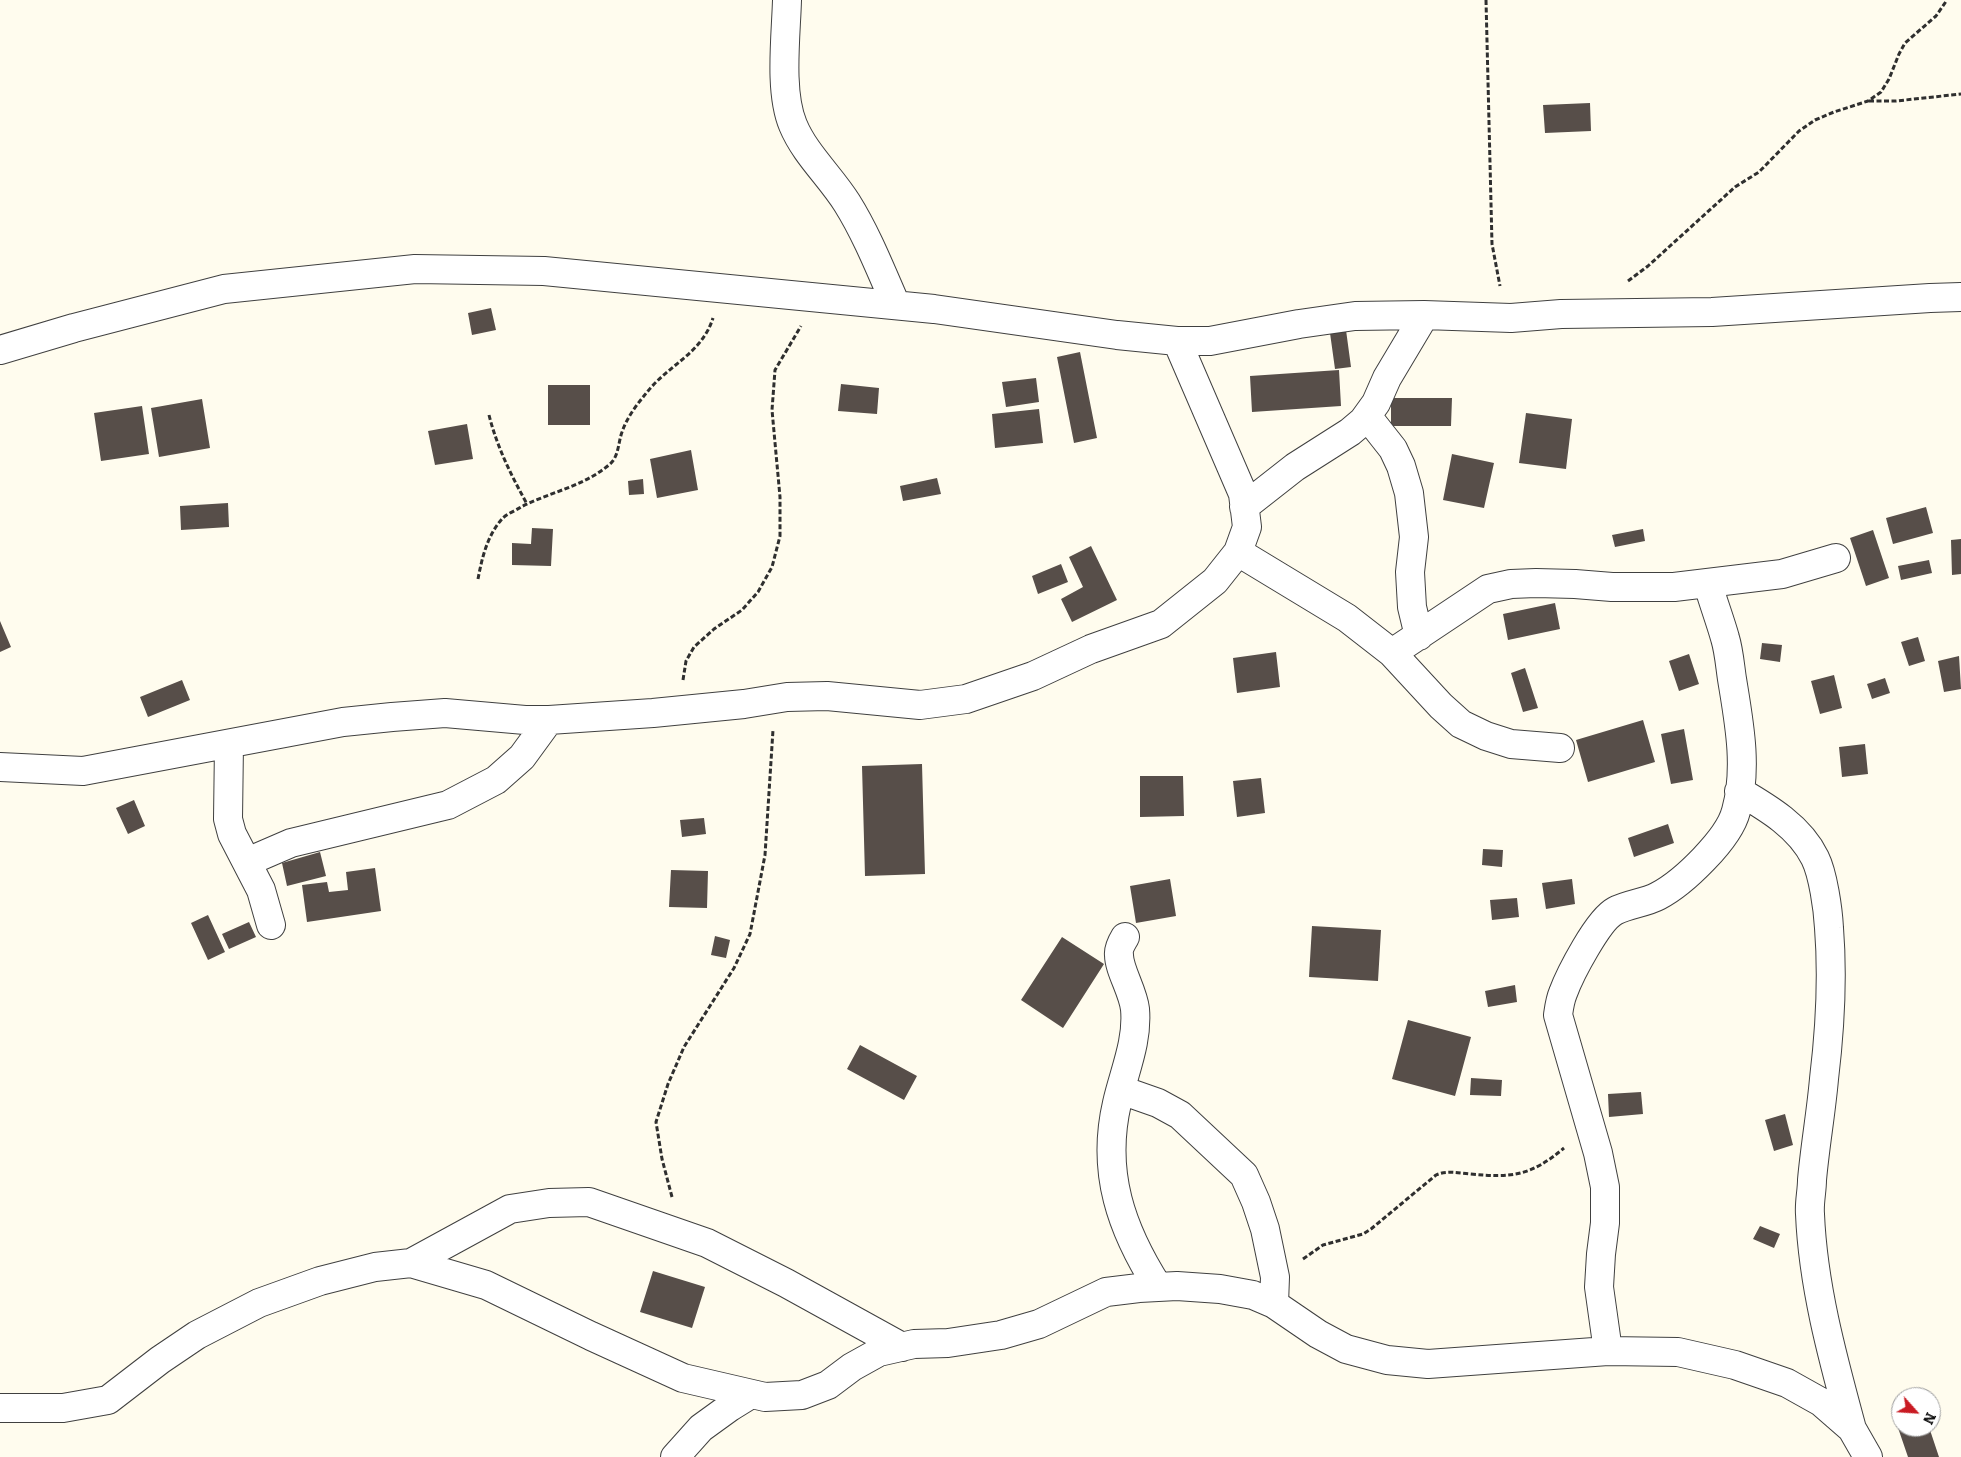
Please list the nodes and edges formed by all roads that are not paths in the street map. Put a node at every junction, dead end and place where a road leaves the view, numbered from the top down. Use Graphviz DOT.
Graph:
graph roads {
  1 [pos="786,0"];
  2 [pos="1961,297"];
  3 [pos="896,305"];
  4 [pos="1424,316"];
  5 [pos="1177,341"];
  6 [pos="0,350"];
  7 [pos="1367,416"];
  8 [pos="1244,507"];
  9 [pos="1238,552"];
  10 [pos="1836,558"];
  11 [pos="1708,584"];
  12 [pos="1419,636"];
  13 [pos="1392,653"];
  14 [pos="549,720"];
  15 [pos="229,744"];
  16 [pos="1560,748"];
  17 [pos="0,767"];
  18 [pos="1740,791"];
  19 [pos="247,862"];
  20 [pos="271,925"];
  21 [pos="1125,937"];
  22 [pos="1121,1090"];
  23 [pos="411,1263"];
  24 [pos="1158,1287"];
  25 [pos="1274,1304"];
  26 [pos="902,1347"];
  27 [pos="1608,1351"];
  28 [pos="751,1394"];
  29 [pos="0,1408"];
  30 [pos="1852,1429"];
  31 [pos="675,1457"];
  32 [pos="1868,1457"];
  1 -- 3 [label="street"];
  2 -- 4 [label="street"];
  3 -- 5 [label="street"];
  3 -- 6 [label="street"];
  4 -- 5 [label="street"];
  4 -- 7 [label="street"];
  5 -- 8 [label="street"];
  7 -- 8 [label="street"];
  7 -- 12 [label="street"];
  8 -- 9 [label="street"];
  9 -- 13 [label="street"];
  9 -- 14 [label="street"];
  10 -- 11 [label="street"];
  11 -- 12 [label="street"];
  11 -- 18 [label="street"];
  12 -- 13 [label="street"];
  13 -- 16 [label="street"];
  14 -- 15 [label="street"];
  14 -- 19 [label="street"];
  15 -- 17 [label="street"];
  15 -- 19 [label="street"];
  18 -- 27 [label="street"];
  18 -- 30 [label="street"];
  19 -- 20 [label="street"];
  21 -- 22 [label="street"];
  22 -- 24 [label="street"];
  22 -- 25 [label="street"];
  23 -- 26 [label="street"];
  23 -- 28 [label="street"];
  23 -- 29 [label="street"];
  24 -- 25 [label="street"];
  24 -- 26 [label="street"];
  25 -- 27 [label="street"];
  26 -- 28 [label="street"];
  27 -- 30 [label="street"];
  28 -- 31 [label="street"];
  30 -- 32 [label="street"];
}
